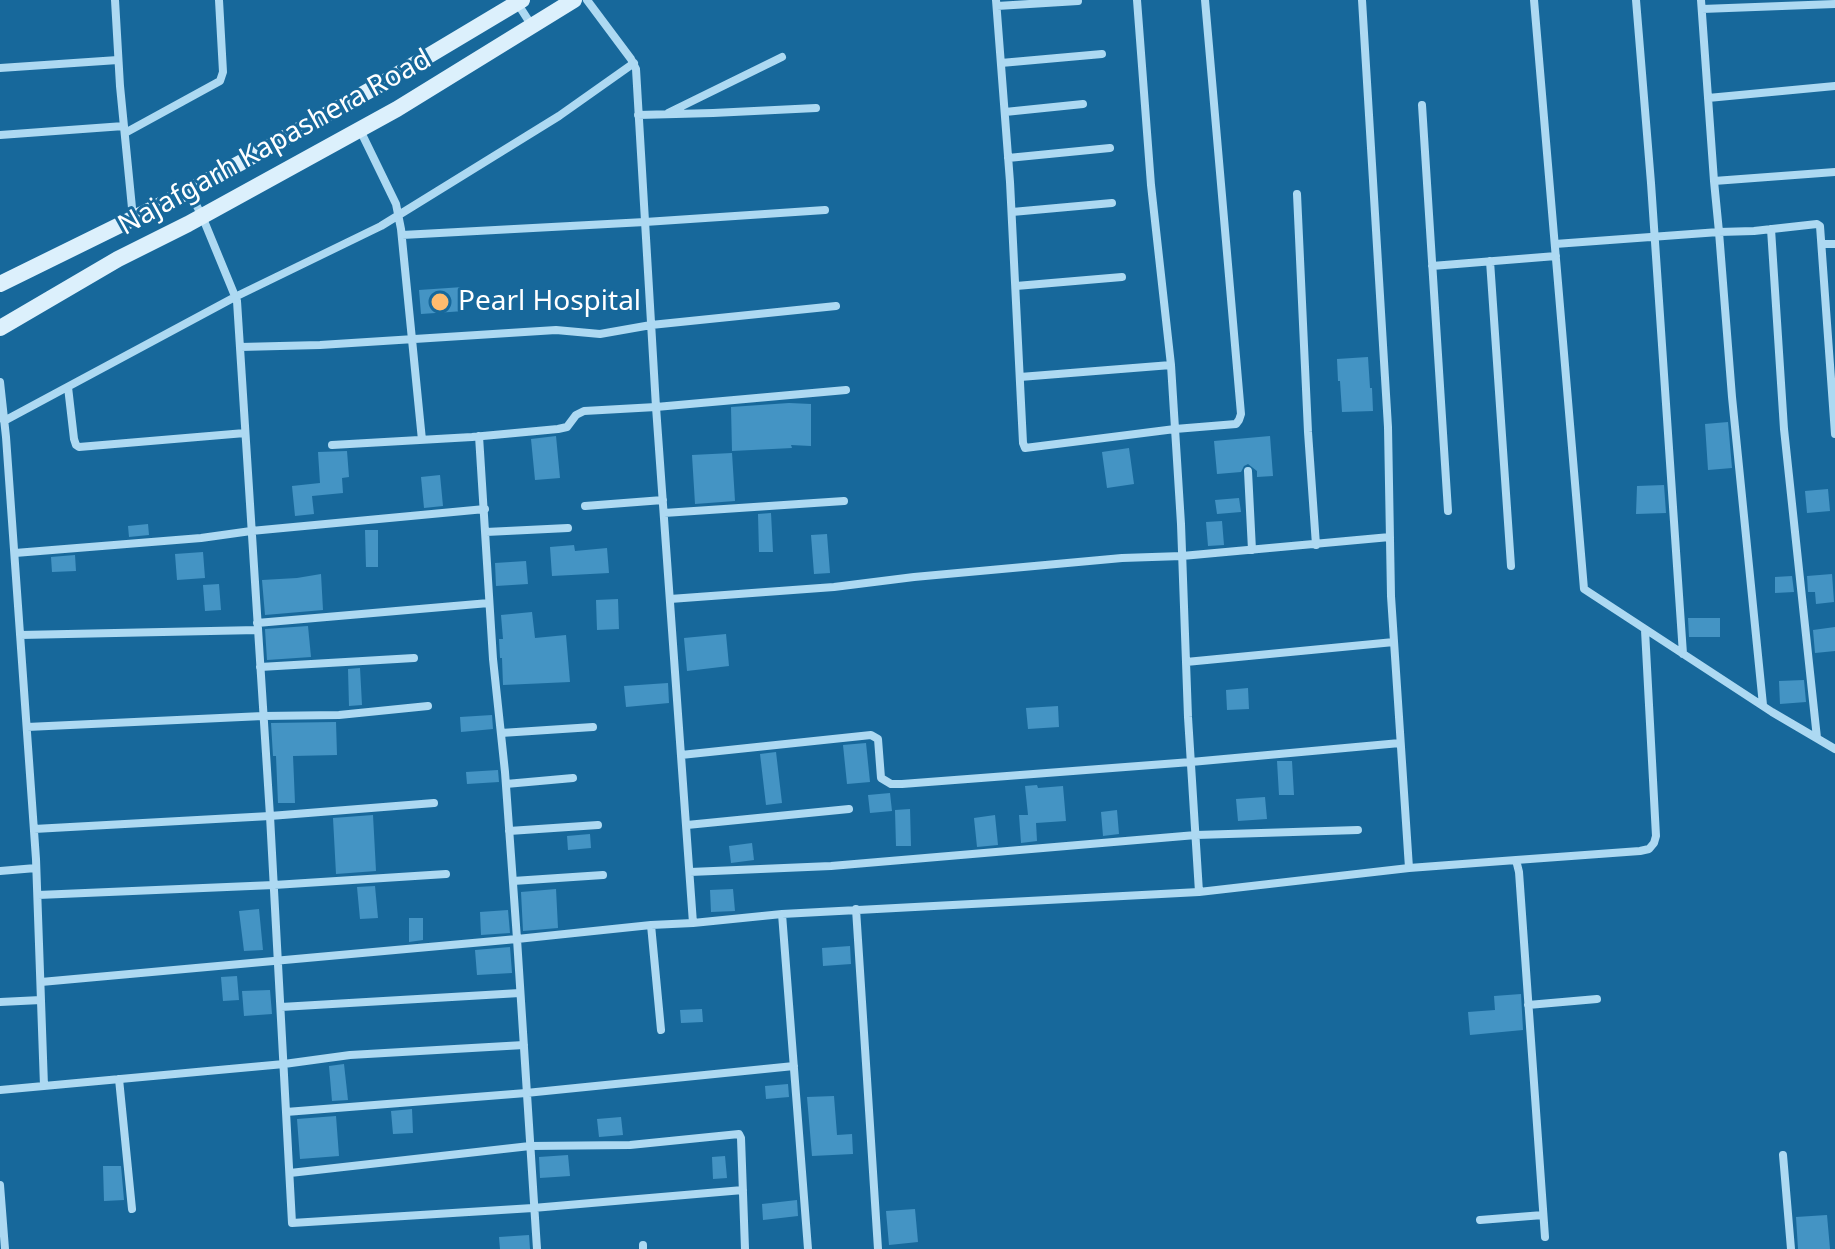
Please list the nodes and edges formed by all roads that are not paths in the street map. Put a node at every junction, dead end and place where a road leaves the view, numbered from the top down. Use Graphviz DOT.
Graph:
graph roads {
  1 [pos="115,0"];
  2 [pos="219,0"];
  3 [pos="574,0"];
  4 [pos="587,0"];
  5 [pos="1137,0"];
  6 [pos="1205,0"];
  7 [pos="1362,0"];
  8 [pos="1534,0"];
  9 [pos="1636,0"];
  10 [pos="518,1"];
  11 [pos="1078,1"];
  12 [pos="997,3"];
  13 [pos="1835,4"];
  14 [pos="1702,5"];
  15 [pos="532,27"];
  16 [pos="1102,54"];
  17 [pos="782,57"];
  18 [pos="118,60"];
  19 [pos="634,63"];
  20 [pos="1001,63"];
  21 [pos="0,68"];
  22 [pos="1835,86"];
  23 [pos="1708,98"];
  24 [pos="1083,104"];
  25 [pos="1422,105"];
  26 [pos="816,108"];
  27 [pos="1005,112"];
  28 [pos="666,114"];
  29 [pos="638,115"];
  30 [pos="124,130"];
  31 [pos="360,130"];
  32 [pos="0,135"];
  33 [pos="1110,148"];
  34 [pos="1008,158"];
  35 [pos="1835,172"];
  36 [pos="1714,181"];
  37 [pos="188,191"];
  38 [pos="1297,194"];
  39 [pos="1112,203"];
  40 [pos="825,210"];
  41 [pos="1012,212"];
  42 [pos="398,215"];
  43 [pos="202,216"];
  44 [pos="133,219"];
  45 [pos="645,222"];
  46 [pos="1771,229"];
  47 [pos="1719,232"];
  48 [pos="402,235"];
  49 [pos="1654,237"];
  50 [pos="1555,244"];
  51 [pos="1822,244"];
  52 [pos="1835,244"];
  53 [pos="1556,256"];
  54 [pos="1490,261"];
  55 [pos="1432,266"];
  56 [pos="1122,277"];
  57 [pos="0,284"];
  58 [pos="1016,286"];
  59 [pos="235,297"];
  60 [pos="836,306"];
  61 [pos="651,325"];
  62 [pos="0,328"];
  63 [pos="411,338"];
  64 [pos="240,347"];
  65 [pos="1171,365"];
  66 [pos="1020,377"];
  67 [pos="0,382"];
  68 [pos="68,387"];
  69 [pos="846,390"];
  70 [pos="656,407"];
  71 [pos="4,421"];
  72 [pos="1175,429"];
  73 [pos="245,433"];
  74 [pos="1835,434"];
  75 [pos="479,436"];
  76 [pos="422,440"];
  77 [pos="332,445"];
  78 [pos="1248,471"];
  79 [pos="663,500"];
  80 [pos="844,501"];
  81 [pos="585,506"];
  82 [pos="485,509"];
  83 [pos="1448,511"];
  84 [pos="664,513"];
  85 [pos="568,528"];
  86 [pos="251,531"];
  87 [pos="486,532"];
  88 [pos="1390,537"];
  89 [pos="1316,545"];
  90 [pos="1252,550"];
  91 [pos="15,553"];
  92 [pos="1182,556"];
  93 [pos="1511,566"];
  94 [pos="670,599"];
  95 [pos="489,603"];
  96 [pos="258,627"];
  97 [pos="1645,630"];
  98 [pos="20,635"];
  99 [pos="1394,642"];
  100 [pos="1683,654"];
  101 [pos="414,658"];
  102 [pos="1186,662"];
  103 [pos="260,667"];
  104 [pos="1763,705"];
  105 [pos="428,706"];
  106 [pos="263,716"];
  107 [pos="27,727"];
  108 [pos="593,727"];
  109 [pos="501,733"];
  110 [pos="1817,738"];
  111 [pos="1400,743"];
  112 [pos="1835,749"];
  113 [pos="681,755"];
  114 [pos="1191,762"];
  115 [pos="573,778"];
  116 [pos="506,784"];
  117 [pos="434,803"];
  118 [pos="849,809"];
  119 [pos="270,816"];
  120 [pos="598,825"];
  121 [pos="687,825"];
  122 [pos="34,829"];
  123 [pos="1358,830"];
  124 [pos="509,831"];
  125 [pos="1196,835"];
  126 [pos="1516,860"];
  127 [pos="36,868"];
  128 [pos="1409,868"];
  129 [pos="0,871"];
  130 [pos="690,872"];
  131 [pos="446,874"];
  132 [pos="603,875"];
  133 [pos="513,881"];
  134 [pos="274,885"];
  135 [pos="1199,892"];
  136 [pos="38,895"];
  137 [pos="856,909"];
  138 [pos="782,914"];
  139 [pos="693,923"];
  140 [pos="651,925"];
  141 [pos="517,939"];
  142 [pos="278,961"];
  143 [pos="41,982"];
  144 [pos="520,993"];
  145 [pos="1597,999"];
  146 [pos="41,1000"];
  147 [pos="0,1002"];
  148 [pos="1528,1005"];
  149 [pos="281,1007"];
  150 [pos="661,1030"];
  151 [pos="524,1045"];
  152 [pos="284,1064"];
  153 [pos="794,1066"];
  154 [pos="119,1079"];
  155 [pos="44,1086"];
  156 [pos="0,1090"];
  157 [pos="526,1093"];
  158 [pos="286,1112"];
  159 [pos="530,1146"];
  160 [pos="1783,1155"];
  161 [pos="290,1173"];
  162 [pos="0,1185"];
  163 [pos="743,1190"];
  164 [pos="533,1208"];
  165 [pos="132,1209"];
  166 [pos="1543,1215"];
  167 [pos="1480,1220"];
  168 [pos="1545,1237"];
  169 [pos="5,1249"];
  170 [pos="537,1249"];
  171 [pos="745,1249"];
  172 [pos="808,1249"];
  173 [pos="878,1249"];
  174 [pos="1791,1249"];
  1 -- 18 [label="street"];
  2 -- 30 [label="street"];
  3 -- 15 [label="main road, Najafgarh Kapashera Road"];
  4 -- 19 [label="street"];
  5 -- 65 [label="street"];
  6 -- 72 [label="street"];
  7 -- 88 [label="street"];
  8 -- 50 [label="street"];
  9 -- 49 [label="street"];
  10 -- 15 [label="street"];
  10 -- 37 [label="main road, Najafgarh Kapashera Road"];
  11 -- 12 [label="street"];
  12 -- 20 [label="street"];
  13 -- 14 [label="street"];
  14 -- 23 [label="street"];
  15 -- 31 [label="main road, Najafgarh Kapashera Road"];
  16 -- 20 [label="street"];
  17 -- 28 [label="street"];
  18 -- 21 [label="street"];
  18 -- 30 [label="street"];
  19 -- 29 [label="street"];
  19 -- 42 [label="street"];
  20 -- 27 [label="street"];
  22 -- 23 [label="street"];
  23 -- 36 [label="street"];
  24 -- 27 [label="street"];
  25 -- 55 [label="street"];
  26 -- 28 [label="street"];
  27 -- 34 [label="street"];
  28 -- 29 [label="street"];
  29 -- 45 [label="street"];
  30 -- 32 [label="street"];
  30 -- 44 [label="street"];
  31 -- 42 [label="street"];
  31 -- 43 [label="main road, Najafgarh Kapashera Road"];
  33 -- 34 [label="street"];
  34 -- 41 [label="street"];
  35 -- 36 [label="street"];
  36 -- 47 [label="street"];
  37 -- 43 [label="street"];
  37 -- 44 [label="main road, Najafgarh Kapashera Road"];
  38 -- 89 [label="street"];
  39 -- 41 [label="street"];
  40 -- 45 [label="street"];
  41 -- 58 [label="street"];
  42 -- 48 [label="street"];
  42 -- 59 [label="street"];
  43 -- 59 [label="street"];
  43 -- 62 [label="main road, Najafgarh Kapashera Road"];
  44 -- 57 [label="main road, Najafgarh Kapashera Road"];
  45 -- 48 [label="street"];
  45 -- 61 [label="street"];
  46 -- 47 [label="street"];
  46 -- 51 [label="street"];
  46 -- 110 [label="street"];
  47 -- 49 [label="street"];
  47 -- 104 [label="street"];
  48 -- 63 [label="street"];
  49 -- 50 [label="street"];
  49 -- 100 [label="street"];
  50 -- 53 [label="street"];
  51 -- 52 [label="street"];
  51 -- 74 [label="street"];
  53 -- 54 [label="street"];
  53 -- 97 [label="street"];
  54 -- 55 [label="street"];
  54 -- 93 [label="street"];
  55 -- 83 [label="street"];
  56 -- 58 [label="street"];
  58 -- 66 [label="street"];
  59 -- 64 [label="street"];
  59 -- 68 [label="street"];
  60 -- 61 [label="street"];
  61 -- 63 [label="street"];
  61 -- 70 [label="street"];
  63 -- 64 [label="street"];
  63 -- 76 [label="street"];
  64 -- 73 [label="street"];
  65 -- 66 [label="street"];
  65 -- 72 [label="street"];
  66 -- 72 [label="street"];
  67 -- 71 [label="street"];
  68 -- 71 [label="street"];
  68 -- 73 [label="street"];
  69 -- 70 [label="street"];
  70 -- 75 [label="street"];
  70 -- 79 [label="street"];
  71 -- 91 [label="street"];
  72 -- 92 [label="street"];
  73 -- 86 [label="street"];
  75 -- 76 [label="street"];
  75 -- 82 [label="street"];
  76 -- 77 [label="street"];
  78 -- 90 [label="street"];
  79 -- 81 [label="street"];
  79 -- 84 [label="street"];
  80 -- 84 [label="street"];
  82 -- 86 [label="street"];
  82 -- 87 [label="street"];
  84 -- 94 [label="street"];
  85 -- 87 [label="street"];
  86 -- 91 [label="street"];
  86 -- 96 [label="street"];
  87 -- 95 [label="street"];
  88 -- 89 [label="street"];
  88 -- 99 [label="street"];
  89 -- 90 [label="street"];
  90 -- 92 [label="street"];
  91 -- 98 [label="street"];
  92 -- 94 [label="street"];
  92 -- 102 [label="street"];
  94 -- 113 [label="street"];
  95 -- 96 [label="street"];
  95 -- 109 [label="street"];
  96 -- 98 [label="street"];
  96 -- 103 [label="street"];
  97 -- 100 [label="street"];
  97 -- 126 [label="street"];
  98 -- 107 [label="street"];
  99 -- 102 [label="street"];
  99 -- 111 [label="street"];
  100 -- 104 [label="street"];
  101 -- 103 [label="street"];
  102 -- 114 [label="street"];
  103 -- 106 [label="street"];
  104 -- 110 [label="street"];
  105 -- 106 [label="street"];
  106 -- 107 [label="street"];
  106 -- 119 [label="street"];
  107 -- 122 [label="street"];
  108 -- 109 [label="street"];
  109 -- 116 [label="street"];
  110 -- 112 [label="street"];
  111 -- 114 [label="street"];
  111 -- 128 [label="street"];
  113 -- 114 [label="street"];
  113 -- 121 [label="street"];
  114 -- 125 [label="street"];
  115 -- 116 [label="street"];
  116 -- 124 [label="street"];
  117 -- 119 [label="street"];
  118 -- 121 [label="street"];
  119 -- 122 [label="street"];
  119 -- 134 [label="street"];
  120 -- 124 [label="street"];
  121 -- 130 [label="street"];
  122 -- 127 [label="street"];
  123 -- 125 [label="street"];
  124 -- 133 [label="street"];
  125 -- 130 [label="street"];
  125 -- 135 [label="street"];
  126 -- 128 [label="street"];
  126 -- 148 [label="street"];
  127 -- 129 [label="street"];
  127 -- 136 [label="street"];
  128 -- 135 [label="street"];
  130 -- 139 [label="street"];
  131 -- 134 [label="street"];
  132 -- 133 [label="street"];
  133 -- 141 [label="street"];
  134 -- 136 [label="street"];
  134 -- 142 [label="street"];
  135 -- 137 [label="street"];
  136 -- 143 [label="street"];
  137 -- 138 [label="street"];
  137 -- 173 [label="street"];
  138 -- 139 [label="street"];
  138 -- 153 [label="street"];
  139 -- 140 [label="street"];
  140 -- 141 [label="street"];
  140 -- 150 [label="street"];
  141 -- 142 [label="street"];
  141 -- 144 [label="street"];
  142 -- 143 [label="street"];
  142 -- 149 [label="street"];
  143 -- 146 [label="street"];
  144 -- 149 [label="street"];
  144 -- 151 [label="street"];
  145 -- 148 [label="street"];
  146 -- 147 [label="street"];
  146 -- 155 [label="street"];
  148 -- 166 [label="street"];
  149 -- 152 [label="street"];
  151 -- 152 [label="street"];
  151 -- 157 [label="street"];
  152 -- 154 [label="street"];
  152 -- 158 [label="street"];
  153 -- 157 [label="street"];
  153 -- 172 [label="street"];
  154 -- 155 [label="street"];
  154 -- 165 [label="street"];
  155 -- 156 [label="street"];
  157 -- 158 [label="street"];
  157 -- 159 [label="street"];
  158 -- 161 [label="street"];
  159 -- 161 [label="street"];
  159 -- 163 [label="street"];
  159 -- 164 [label="street"];
  160 -- 174 [label="street"];
  161 -- 164 [label="street"];
  162 -- 169 [label="street"];
  163 -- 164 [label="street"];
  163 -- 171 [label="street"];
  164 -- 170 [label="street"];
  166 -- 167 [label="street"];
  166 -- 168 [label="street"];
}
